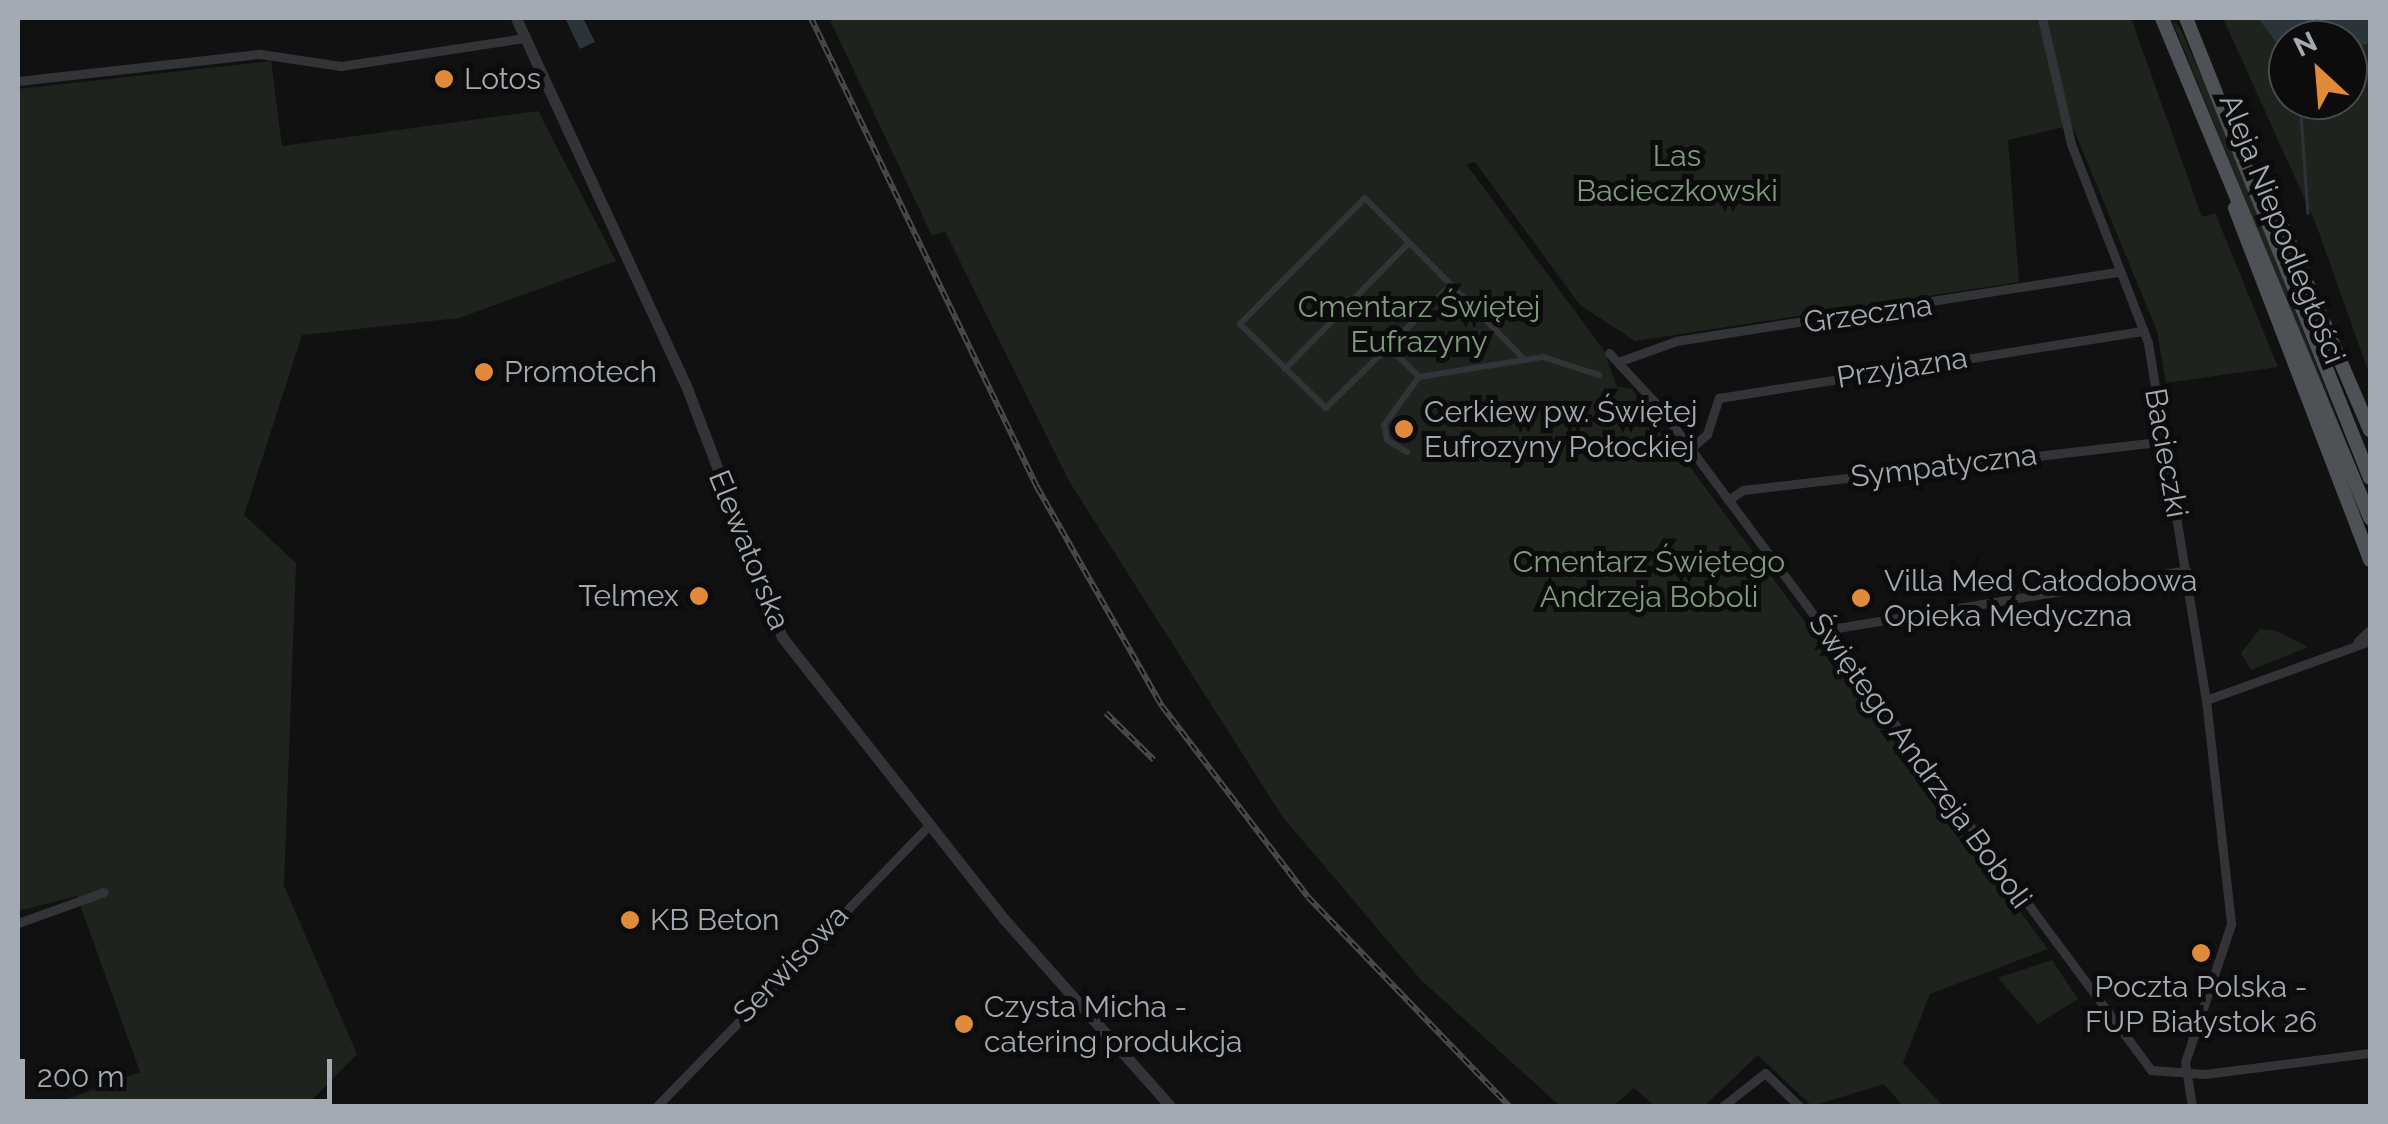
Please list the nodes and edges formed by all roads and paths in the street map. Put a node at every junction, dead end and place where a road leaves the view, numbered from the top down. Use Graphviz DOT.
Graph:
graph roads {
  1 [pos="516,18"];
  2 [pos="2042,18"];
  3 [pos="2162,18"];
  4 [pos="2186,18"];
  5 [pos="526,38"];
  6 [pos="18,81"];
  7 [pos="2221,98"];
  8 [pos="2202,108"];
  9 [pos="1409,243"];
  10 [pos="2119,272"];
  11 [pos="1451,285"];
  12 [pos="2144,330"];
  13 [pos="1388,347"];
  14 [pos="1609,353"];
  15 [pos="1525,360"];
  16 [pos="1618,362"];
  17 [pos="1286,368"];
  18 [pos="1599,376"];
  19 [pos="1419,377"];
  20 [pos="2370,430"];
  21 [pos="2164,441"];
  22 [pos="1690,449"];
  23 [pos="1407,452"];
  24 [pos="2370,477"];
  25 [pos="1728,500"];
  26 [pos="2370,518"];
  27 [pos="2370,560"];
  28 [pos="2186,570"];
  29 [pos="1825,630"];
  30 [pos="2370,630"];
  31 [pos="2358,641"];
  32 [pos="2370,641"];
  33 [pos="2206,700"];
  34 [pos="928,826"];
  35 [pos="104,892"];
  36 [pos="18,923"];
  37 [pos="2370,1054"];
  38 [pos="2186,1076"];
  39 [pos="658,1106"];
  40 [pos="1170,1106"];
  41 [pos="1723,1106"];
  42 [pos="1798,1106"];
  43 [pos="2192,1106"];
  1 -- 5 [label="street, Elewatorska"];
  2 -- 10 [label="street, Bacieczki"];
  3 -- 8 [label="main road, Aleja Niepodległości"];
  4 -- 7 [label="main road, Aleja Niepodległości"];
  5 -- 6 [label="street"];
  5 -- 34 [label="street, Elewatorska"];
  7 -- 20 [label="main road"];
  7 -- 24 [label="main road, Aleja Niepodległości"];
  8 -- 26 [label="main road, Aleja Niepodległości"];
  8 -- 27 [label="main road"];
  9 -- 11 [label="street"];
  9 -- 17 [label="street"];
  9 -- 17 [label="street"];
  10 -- 12 [label="street, Bacieczki"];
  10 -- 16 [label="street, Grzeczna"];
  11 -- 13 [label="street"];
  11 -- 15 [label="street"];
  12 -- 21 [label="street, Bacieczki"];
  12 -- 22 [label="street, Przyjazna"];
  13 -- 17 [label="street"];
  13 -- 19 [label="street"];
  14 -- 16 [label="street, Świętego Andrzeja Boboli"];
  15 -- 18 [label="street"];
  15 -- 19 [label="street"];
  16 -- 22 [label="street, Świętego Andrzeja Boboli"];
  19 -- 23 [label="street"];
  21 -- 25 [label="street, Sympatyczna"];
  21 -- 28 [label="street, Bacieczki"];
  22 -- 25 [label="street, Świętego Andrzeja Boboli"];
  25 -- 29 [label="street, Świętego Andrzeja Boboli"];
  28 -- 29 [label="street"];
  28 -- 33 [label="street, Bacieczki"];
  29 -- 38 [label="street, Świętego Andrzeja Boboli"];
  30 -- 31 [label="street"];
  31 -- 32 [label="street"];
  31 -- 33 [label="street"];
  33 -- 38 [label="street, Bacieczki"];
  34 -- 39 [label="street, Serwisowa"];
  34 -- 40 [label="street, Elewatorska"];
  35 -- 36 [label="street"];
  37 -- 38 [label="street"];
  38 -- 43 [label="street"];
  41 -- 42 [label="street"];
}
